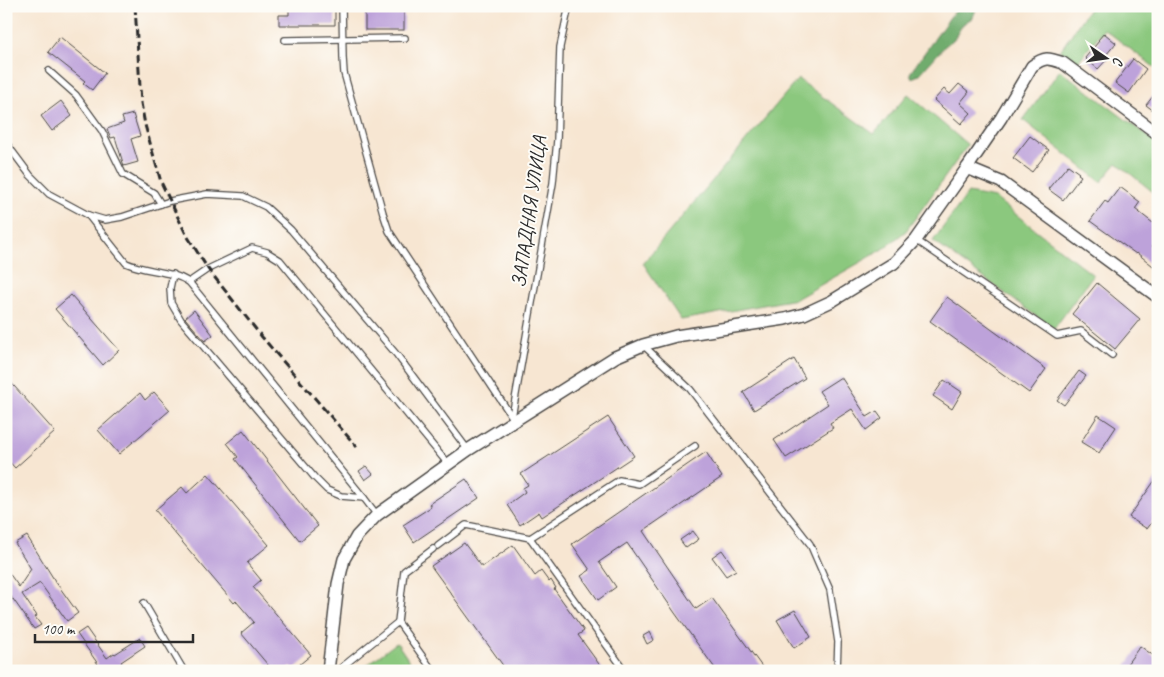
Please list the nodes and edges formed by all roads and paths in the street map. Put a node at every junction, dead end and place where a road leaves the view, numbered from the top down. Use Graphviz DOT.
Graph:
graph roads {
  1 [pos="342,6"];
  2 [pos="569,6"];
  3 [pos="405,38"];
  4 [pos="342,39"];
  5 [pos="285,40"];
  6 [pos="48,70"];
  7 [pos="1158,134"];
  8 [pos="6,143"];
  9 [pos="967,168"];
  10 [pos="161,204"];
  11 [pos="88,215"];
  12 [pos="916,240"];
  13 [pos="173,274"];
  14 [pos="189,282"];
  15 [pos="1158,297"];
  16 [pos="643,345"];
  17 [pos="1112,355"];
  18 [pos="514,419"];
  19 [pos="695,446"];
  20 [pos="468,450"];
  21 [pos="448,464"];
  22 [pos="364,498"];
  23 [pos="377,515"];
  24 [pos="530,538"];
  25 [pos="144,603"];
  26 [pos="398,622"];
  27 [pos="184,671"];
  28 [pos="328,671"];
  29 [pos="337,671"];
  30 [pos="434,671"];
  31 [pos="625,671"];
  32 [pos="837,671"];
  1 -- 4 [label="lane"];
  2 -- 18 [label="lane, ЗАПАДНАЯ УЛИЦА"];
  3 -- 4 [label="lane"];
  4 -- 5 [label="lane"];
  4 -- 18 [label="lane"];
  6 -- 10 [label="lane"];
  7 -- 9 [label="street"];
  8 -- 11 [label="lane"];
  9 -- 12 [label="street"];
  9 -- 15 [label="street"];
  10 -- 11 [label="lane"];
  10 -- 20 [label="lane"];
  11 -- 13 [label="lane"];
  12 -- 16 [label="street"];
  12 -- 17 [label="lane"];
  13 -- 14 [label="lane"];
  13 -- 22 [label="lane"];
  14 -- 21 [label="lane"];
  14 -- 22 [label="lane"];
  16 -- 18 [label="street"];
  16 -- 32 [label="lane"];
  18 -- 20 [label="street"];
  19 -- 24 [label="lane"];
  20 -- 21 [label="street"];
  21 -- 23 [label="street"];
  22 -- 23 [label="lane"];
  23 -- 28 [label="street"];
  24 -- 26 [label="lane"];
  24 -- 31 [label="lane"];
  25 -- 27 [label="lane"];
  26 -- 29 [label="lane"];
  26 -- 30 [label="lane"];
}
